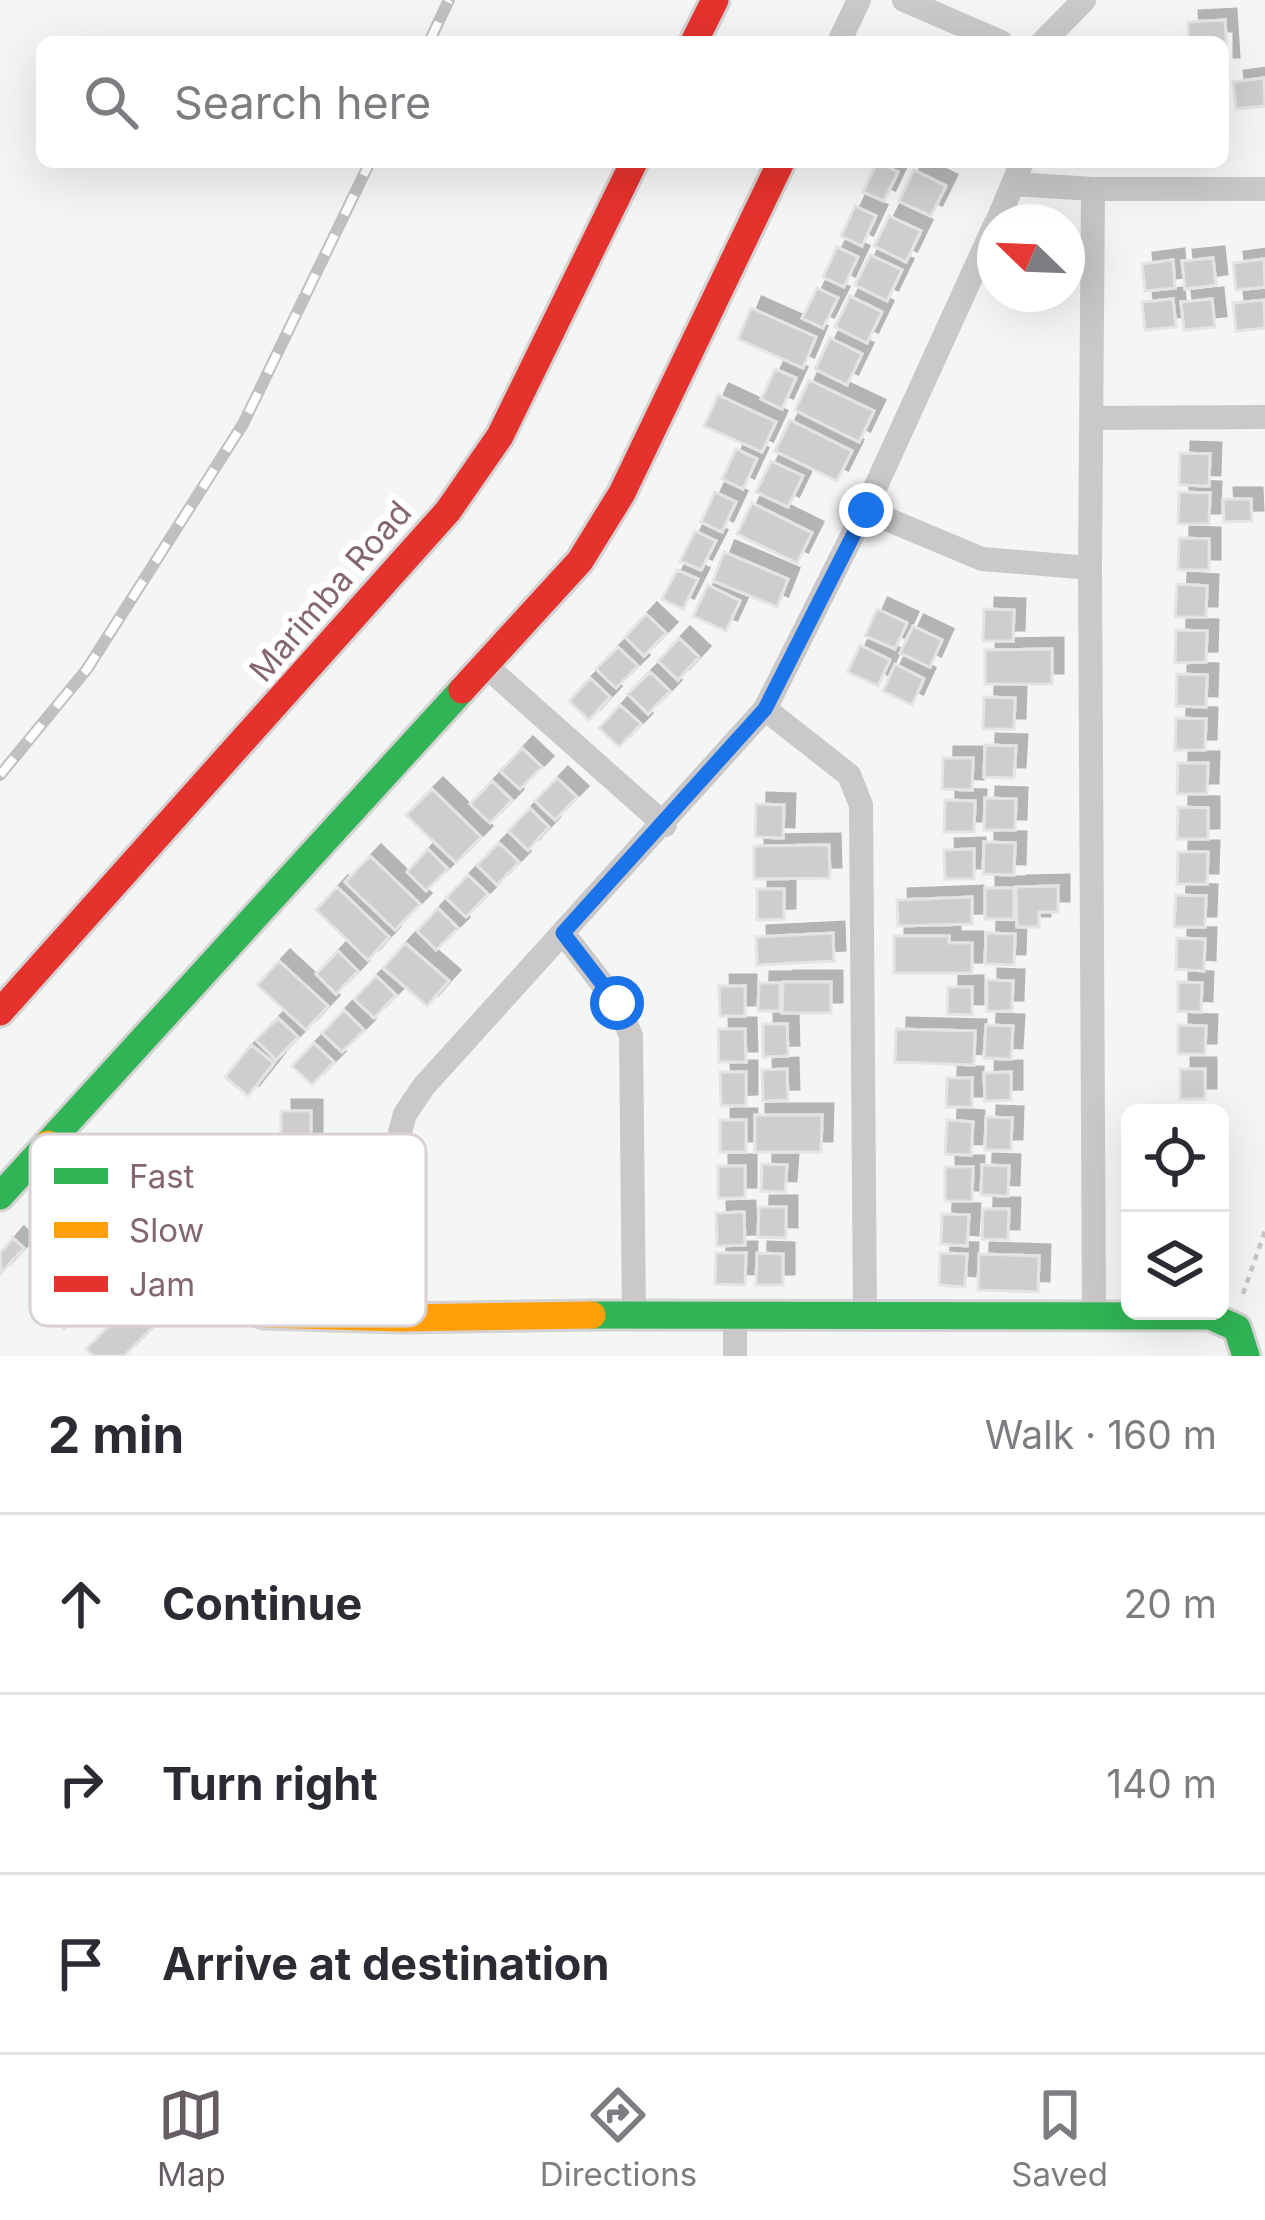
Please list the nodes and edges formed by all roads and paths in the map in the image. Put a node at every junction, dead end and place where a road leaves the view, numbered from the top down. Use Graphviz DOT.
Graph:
graph roads {
  1 [pos="716,0"];
  2 [pos="859,0"];
  3 [pos="904,0"];
  4 [pos="1084,0"];
  5 [pos="697,36"];
  6 [pos="842,36"];
  7 [pos="987,36"];
  8 [pos="1049,36"];
  9 [pos="631,168"];
  10 [pos="778,168"];
  11 [pos="1018,173"];
  12 [pos="1094,189"];
  13 [pos="1265,189"];
  14 [pos="1005,204"];
  15 [pos="977,266"];
  16 [pos="1265,417"];
  17 [pos="1093,418"];
  18 [pos="866,510"];
  19 [pos="1090,568"];
  20 [pos="487,667"];
  21 [pos="765,709"];
  22 [pos="665,825"];
  23 [pos="563,933"];
  24 [pos="0,1012"];
  25 [pos="57,1134"];
  26 [pos="401,1134"];
  27 [pos="30,1164"];
  28 [pos="0,1196"];
  29 [pos="1265,1231"];
  30 [pos="634,1314"];
  31 [pos="734,1314"];
  32 [pos="865,1314"];
  33 [pos="1094,1315"];
  34 [pos="426,1318"];
  35 [pos="1247,1337"];
  36 [pos="735,1356"];
  1 -- 5 [label="street"];
  2 -- 6 [label="street"];
  3 -- 7 [label="street"];
  4 -- 8 [label="street"];
  9 -- 24 [label="street, Marimba Road"];
  10 -- 20 [label="street"];
  11 -- 12 [label="street"];
  11 -- 14 [label="street"];
  12 -- 13 [label="street"];
  12 -- 17 [label="street"];
  15 -- 18 [label="street"];
  16 -- 17 [label="street"];
  17 -- 19 [label="street"];
  18 -- 19 [label="street"];
  18 -- 21 [label="street"];
  19 -- 33 [label="street"];
  20 -- 22 [label="street"];
  20 -- 25 [label="street"];
  21 -- 22 [label="street"];
  21 -- 32 [label="street"];
  22 -- 23 [label="street"];
  23 -- 26 [label="street"];
  23 -- 30 [label="street"];
  27 -- 28 [label="street"];
  29 -- 35 [label="path"];
  30 -- 31 [label="street"];
  30 -- 34 [label="street"];
  31 -- 32 [label="street"];
  31 -- 36 [label="street"];
  32 -- 33 [label="street"];
  33 -- 35 [label="street"];
}
